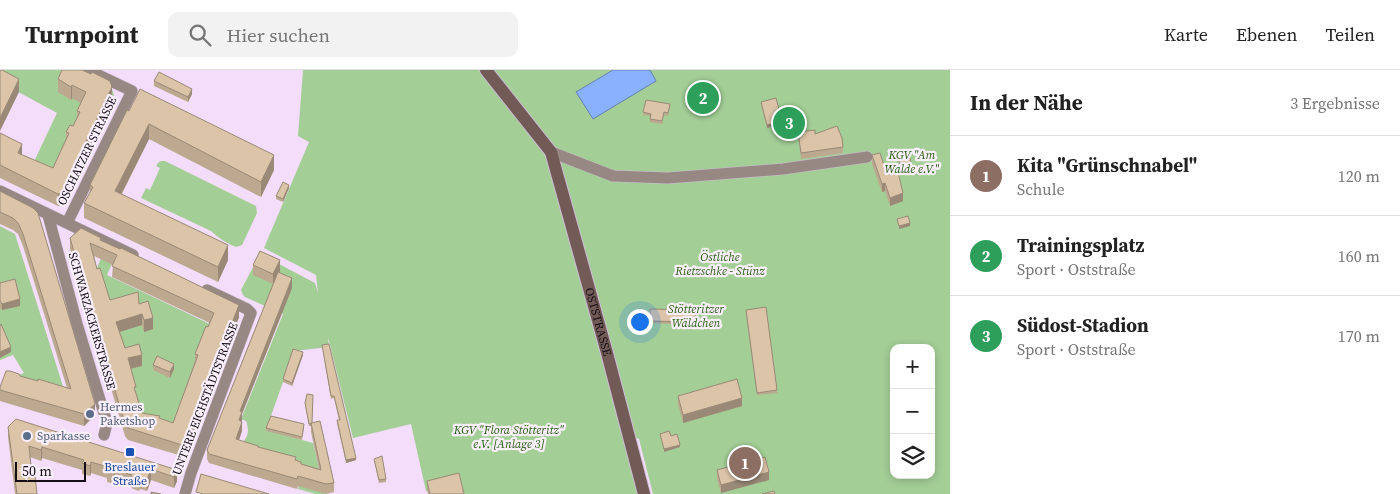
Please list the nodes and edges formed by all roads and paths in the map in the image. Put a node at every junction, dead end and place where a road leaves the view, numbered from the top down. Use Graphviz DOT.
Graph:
graph roads {
  1 [pos="88,70"];
  2 [pos="486,70"];
  3 [pos="550,152"];
  4 [pos="867,157"];
  5 [pos="0,191"];
  6 [pos="48,215"];
  7 [pos="66,223"];
  8 [pos="143,260"];
  9 [pos="196,285"];
  10 [pos="104,435"];
  11 [pos="185,494"];
  12 [pos="644,494"];
  1 -- 7 [label="street, OSCHATZER STRASSE"];
  2 -- 3 [label="street, OSTSTRASSE"];
  3 -- 4 [label="street"];
  3 -- 12 [label="street, OSTSTRASSE"];
  5 -- 6 [label="street"];
  6 -- 7 [label="street"];
  6 -- 10 [label="street, SCHWARZACKERSTRASSE"];
  7 -- 8 [label="street"];
  9 -- 11 [label="street, UNTERE EICHSTÄDTSTRASSE"];
}
